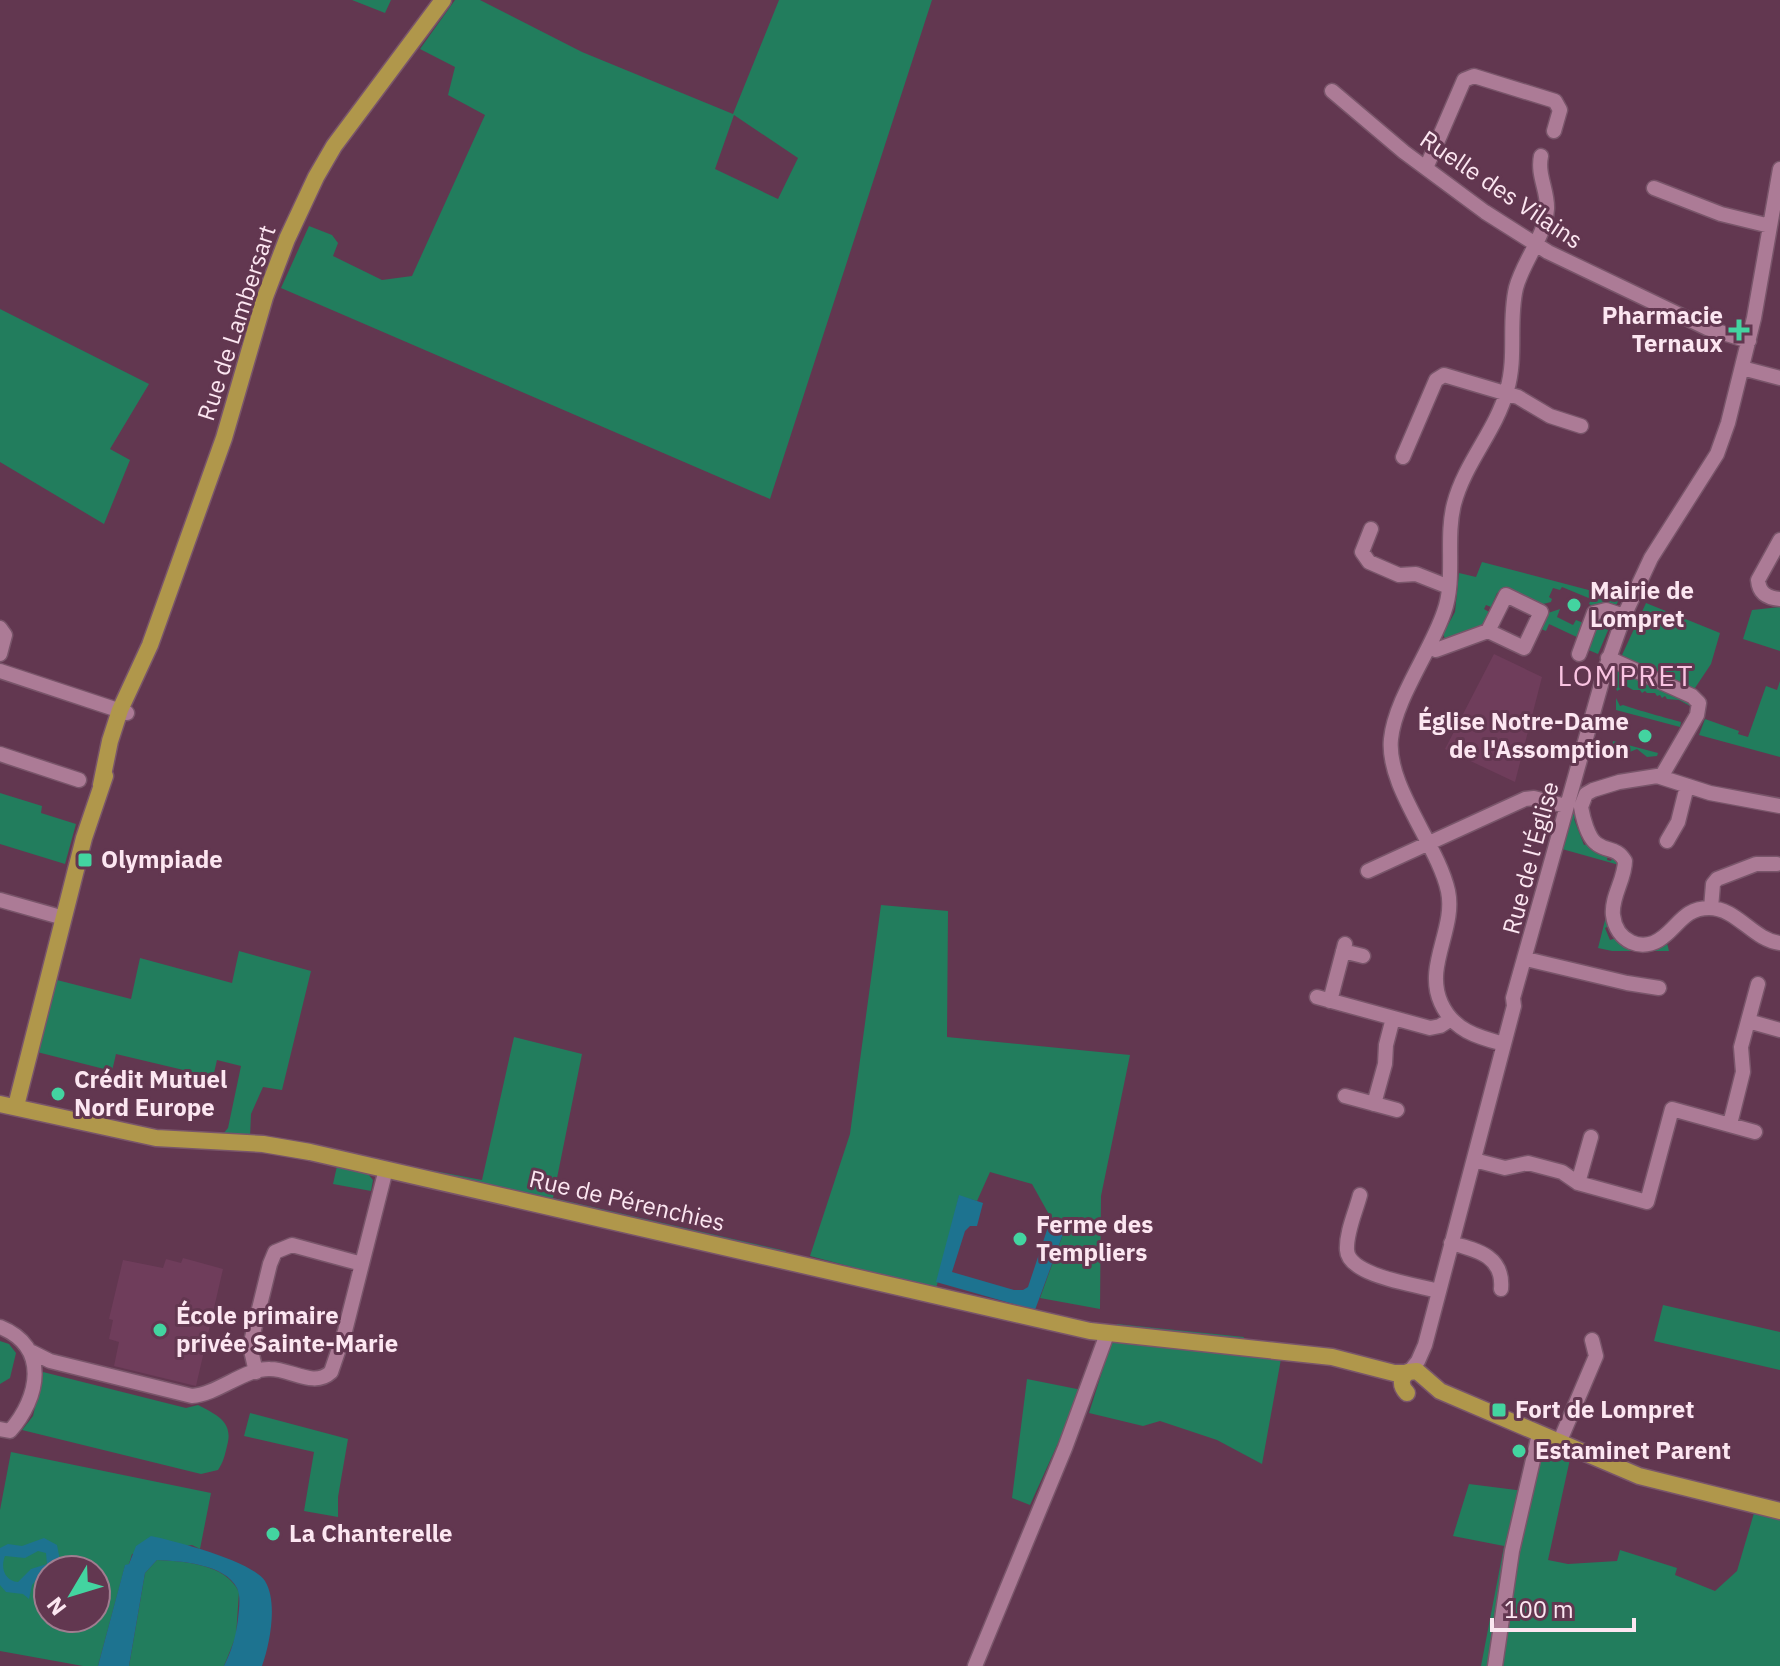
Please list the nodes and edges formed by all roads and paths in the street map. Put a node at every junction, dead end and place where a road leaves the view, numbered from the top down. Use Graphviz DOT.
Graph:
graph roads {
  1 [pos="443,0"];
  2 [pos="1332,91"];
  3 [pos="1554,131"];
  4 [pos="1541,156"];
  5 [pos="1426,168"];
  6 [pos="1780,169"];
  7 [pos="1654,188"];
  8 [pos="1770,226"];
  9 [pos="1535,244"];
  10 [pos="1749,341"];
  11 [pos="1742,368"];
  12 [pos="1780,378"];
  13 [pos="1506,393"];
  14 [pos="1581,426"];
  15 [pos="1403,457"];
  16 [pos="1371,529"];
  17 [pos="1780,540"];
  18 [pos="1449,587"];
  19 [pos="1780,599"];
  20 [pos="1624,616"];
  21 [pos="2,630"];
  22 [pos="1488,631"];
  23 [pos="1429,647"];
  24 [pos="0,654"];
  25 [pos="1579,654"];
  26 [pos="1608,658"];
  27 [pos="0,671"];
  28 [pos="124,711"];
  29 [pos="0,754"];
  30 [pos="1661,777"];
  31 [pos="79,780"];
  32 [pos="1687,786"];
  33 [pos="1571,805"];
  34 [pos="1780,806"];
  35 [pos="1667,841"];
  36 [pos="1428,844"];
  37 [pos="1777,864"];
  38 [pos="1368,871"];
  39 [pos="0,900"];
  40 [pos="1711,908"];
  41 [pos="64,918"];
  42 [pos="1780,943"];
  43 [pos="1363,956"];
  44 [pos="1526,959"];
  45 [pos="1758,984"];
  46 [pos="1659,988"];
  47 [pos="1393,1018"];
  48 [pos="1451,1019"];
  49 [pos="1748,1021"];
  50 [pos="1780,1030"];
  51 [pos="1504,1044"];
  52 [pos="24,1070"];
  53 [pos="0,1095"];
  54 [pos="1345,1096"];
  55 [pos="1374,1104"];
  56 [pos="8,1105"];
  57 [pos="1397,1110"];
  58 [pos="1730,1124"];
  59 [pos="1755,1132"];
  60 [pos="1591,1137"];
  61 [pos="1474,1160"];
  62 [pos="386,1169"];
  63 [pos="1578,1183"];
  64 [pos="1360,1195"];
  65 [pos="1451,1243"];
  66 [pos="362,1264"];
  67 [pos="1501,1289"];
  68 [pos="1439,1291"];
  69 [pos="0,1327"];
  70 [pos="1107,1334"];
  71 [pos="1592,1340"];
  72 [pos="30,1351"];
  73 [pos="1312,1355"];
  74 [pos="256,1372"];
  75 [pos="1416,1375"];
  76 [pos="1412,1394"];
  77 [pos="1497,1417"];
  78 [pos="0,1429"];
  79 [pos="1539,1434"];
  80 [pos="1559,1443"];
  81 [pos="1780,1511"];
  82 [pos="975,1666"];
  83 [pos="1495,1666"];
  1 -- 28 [label="main road, Rue de Lambersart"];
  2 -- 5 [label="street, Ruelle des Vilains"];
  3 -- 5 [label="street"];
  4 -- 9 [label="street"];
  5 -- 9 [label="street, Ruelle des Vilains"];
  6 -- 8 [label="street, Rue de l'Église"];
  7 -- 8 [label="street"];
  8 -- 10 [label="street, Rue de l'Église"];
  9 -- 10 [label="street, Ruelle des Vilains"];
  9 -- 13 [label="street"];
  10 -- 11 [label="street, Rue de l'Église"];
  11 -- 12 [label="street"];
  11 -- 20 [label="street, Rue de l'Église"];
  13 -- 14 [label="street"];
  13 -- 15 [label="street"];
  13 -- 18 [label="street"];
  16 -- 18 [label="street"];
  17 -- 19 [label="street"];
  18 -- 23 [label="street"];
  20 -- 25 [label="street"];
  20 -- 26 [label="street, Rue de l'Église"];
  21 -- 24 [label="street"];
  22 -- 23 [label="street"];
  23 -- 36 [label="street"];
  26 -- 30 [label="street"];
  26 -- 33 [label="street, Rue de l'Église"];
  27 -- 28 [label="street"];
  28 -- 41 [label="main road, Rue de Lambersart"];
  29 -- 31 [label="street"];
  30 -- 32 [label="street"];
  30 -- 33 [label="street"];
  32 -- 34 [label="street"];
  32 -- 35 [label="street"];
  33 -- 36 [label="street"];
  33 -- 40 [label="street"];
  33 -- 44 [label="street, Rue de l'Église"];
  36 -- 38 [label="street"];
  36 -- 48 [label="street"];
  37 -- 40 [label="street"];
  39 -- 41 [label="street"];
  40 -- 42 [label="street"];
  41 -- 52 [label="main road, Rue de Lambersart"];
  43 -- 47 [label="street"];
  44 -- 46 [label="street"];
  44 -- 51 [label="street, Rue de l'Église"];
  45 -- 49 [label="street"];
  47 -- 48 [label="street"];
  47 -- 55 [label="street"];
  48 -- 51 [label="street"];
  49 -- 50 [label="street"];
  49 -- 58 [label="street"];
  51 -- 61 [label="street, Rue de l'Église"];
  52 -- 53 [label="main road, Rue de Lambersart"];
  52 -- 56 [label="main road, Rue de Lambersart"];
  54 -- 55 [label="street"];
  55 -- 57 [label="street"];
  56 -- 62 [label="main road, Rue de Pérenchies"];
  58 -- 59 [label="street"];
  58 -- 63 [label="street"];
  60 -- 63 [label="street"];
  61 -- 63 [label="street"];
  61 -- 65 [label="street, Rue de l'Église"];
  62 -- 66 [label="street"];
  62 -- 70 [label="main road, Rue de Pérenchies"];
  64 -- 68 [label="street"];
  65 -- 67 [label="street"];
  65 -- 68 [label="street, Rue de l'Église"];
  66 -- 74 [label="street"];
  66 -- 74 [label="street"];
  68 -- 75 [label="street, Rue de l'Église"];
  69 -- 72 [label="street"];
  70 -- 73 [label="main road, Rue de Pérenchies"];
  70 -- 82 [label="street"];
  71 -- 80 [label="street"];
  72 -- 74 [label="street"];
  72 -- 78 [label="street"];
  73 -- 75 [label="main road"];
  73 -- 76 [label="main road"];
  75 -- 76 [label="main road"];
  75 -- 77 [label="main road"];
  76 -- 77 [label="main road"];
  77 -- 79 [label="main road"];
  79 -- 80 [label="main road"];
  79 -- 83 [label="street"];
  80 -- 81 [label="main road"];
}
